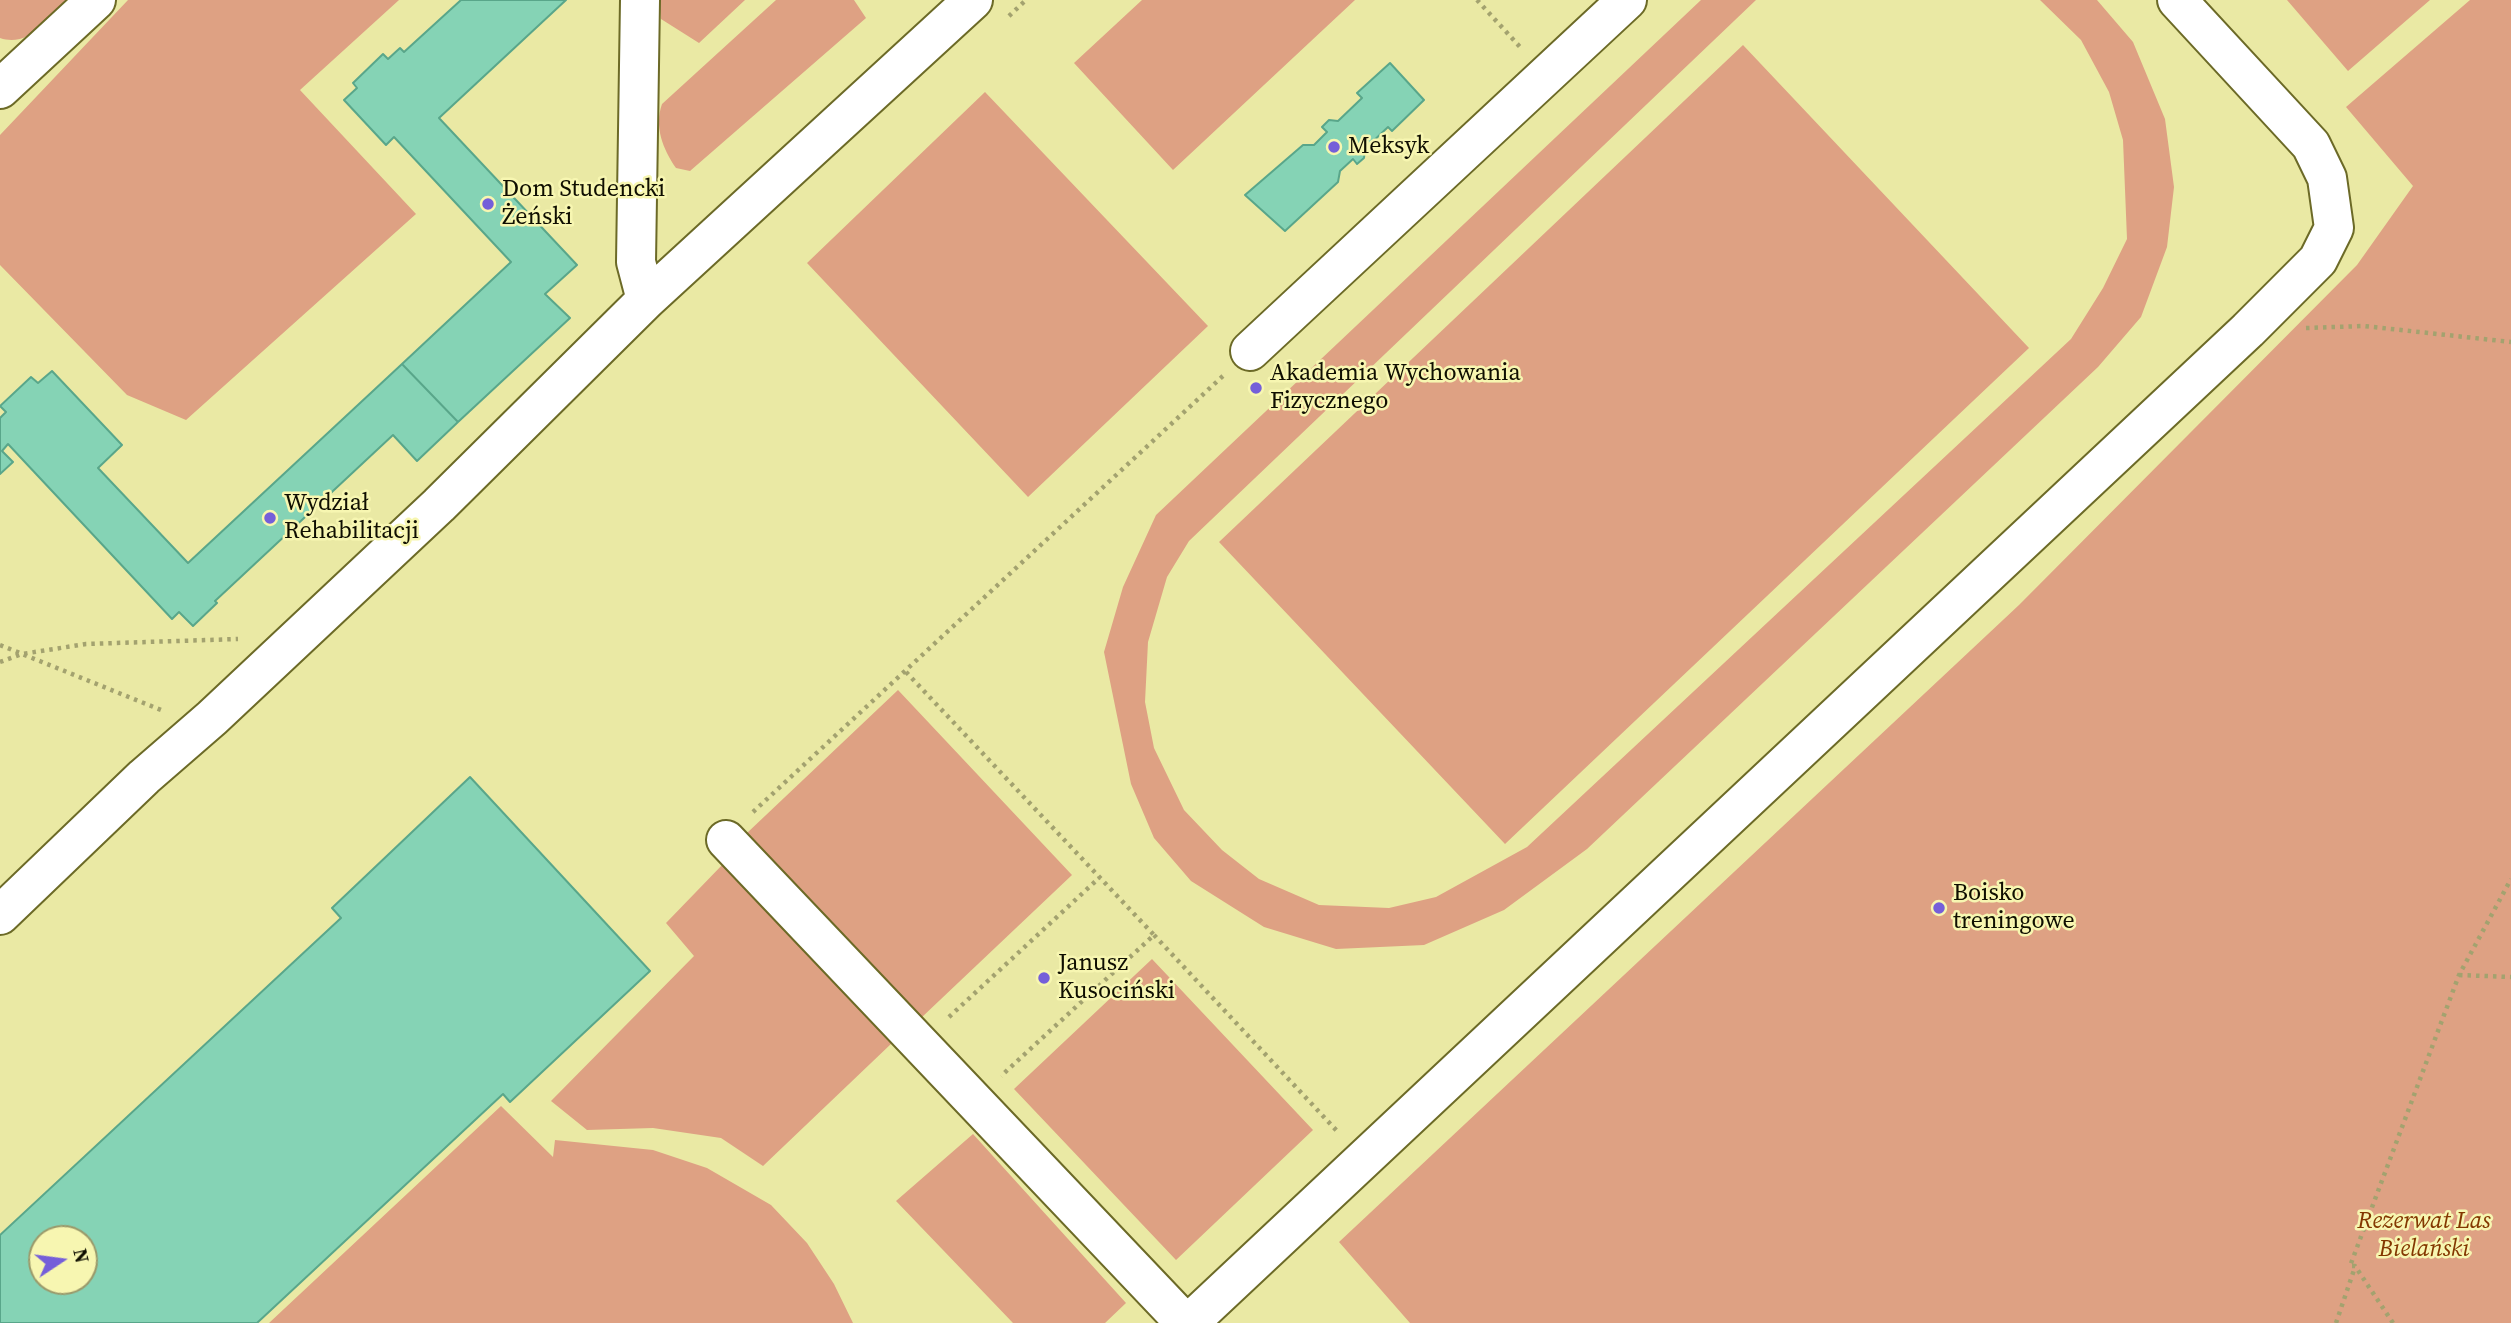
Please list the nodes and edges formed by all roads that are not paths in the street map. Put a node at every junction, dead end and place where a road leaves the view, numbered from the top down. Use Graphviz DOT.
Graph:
graph roads {
  1 [pos="96,0"];
  2 [pos="640,0"];
  3 [pos="972,0"];
  4 [pos="1627,0"];
  5 [pos="2177,0"];
  6 [pos="4,77"];
  7 [pos="646,300"];
  8 [pos="1250,351"];
  9 [pos="726,840"];
  10 [pos="0,915"];
  11 [pos="1187,1323"];
  1 -- 6 [label="street"];
  2 -- 7 [label="street"];
  3 -- 7 [label="street"];
  4 -- 8 [label="street"];
  5 -- 11 [label="street"];
  7 -- 10 [label="street"];
  9 -- 11 [label="street"];
}
